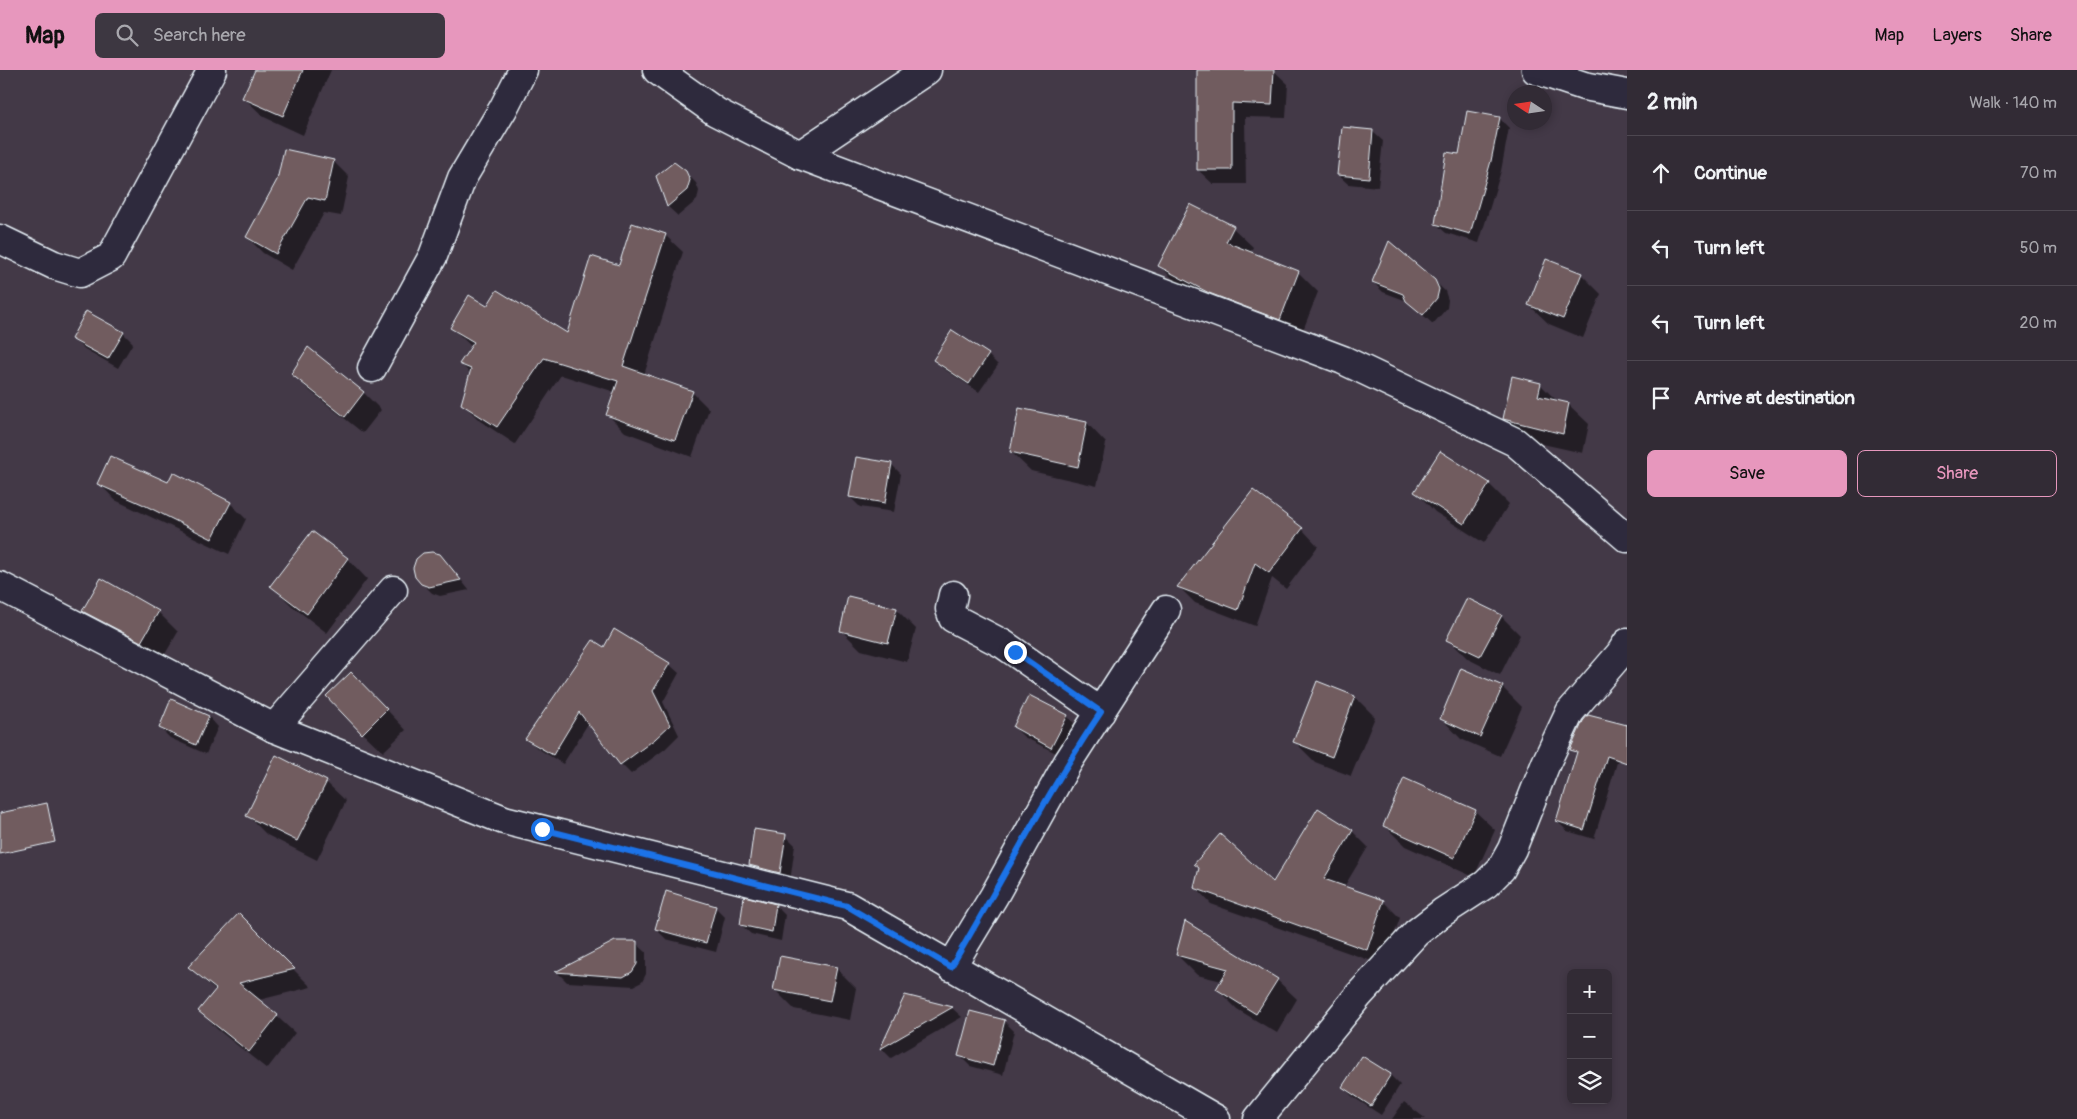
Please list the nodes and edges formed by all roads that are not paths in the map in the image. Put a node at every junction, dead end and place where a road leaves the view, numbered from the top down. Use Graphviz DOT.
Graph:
graph roads {
  1 [pos="212,70"];
  2 [pos="523,70"];
  3 [pos="657,70"];
  4 [pos="927,70"];
  5 [pos="1536,70"];
  6 [pos="1627,94"];
  7 [pos="800,154"];
  8 [pos="0,239"];
  9 [pos="372,368"];
  10 [pos="1627,538"];
  11 [pos="0,586"];
  12 [pos="393,590"];
  13 [pos="953,595"];
  14 [pos="1166,610"];
  15 [pos="1627,643"];
  16 [pos="1101,712"];
  17 [pos="274,728"];
  18 [pos="951,967"];
  19 [pos="1216,1119"];
  20 [pos="1258,1119"];
  1 -- 8 [label="street"];
  2 -- 9 [label="street"];
  3 -- 7 [label="street"];
  4 -- 7 [label="street"];
  5 -- 6 [label="street"];
  7 -- 10 [label="street"];
  11 -- 17 [label="street"];
  12 -- 17 [label="street"];
  13 -- 16 [label="street"];
  14 -- 16 [label="street"];
  15 -- 20 [label="street"];
  16 -- 18 [label="street"];
  17 -- 18 [label="street"];
  18 -- 19 [label="street"];
}
